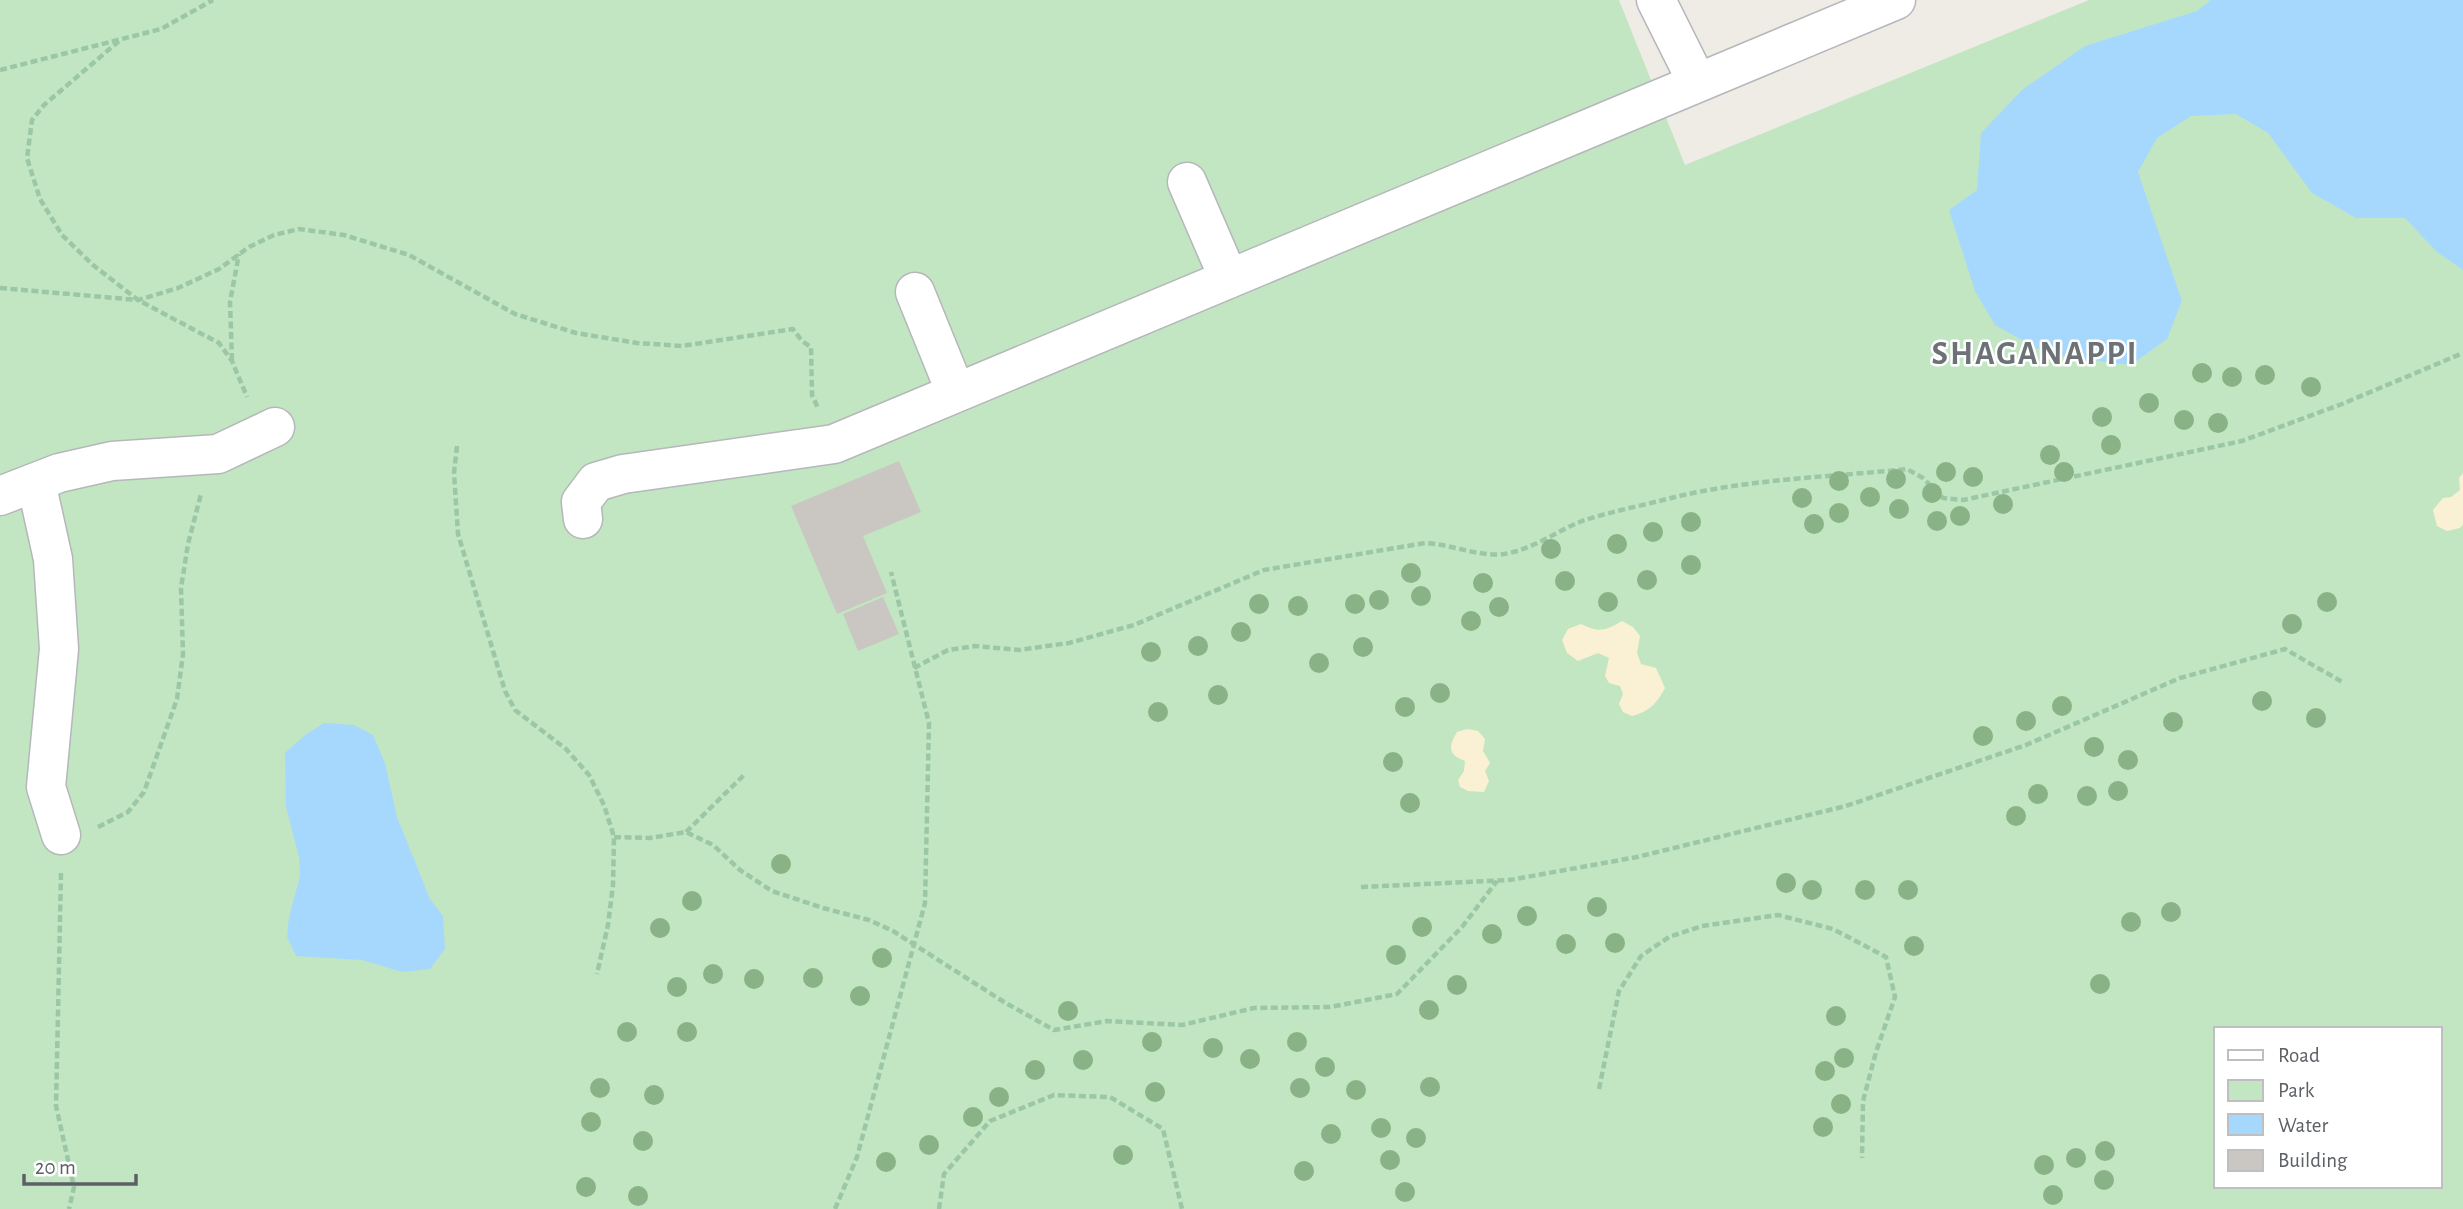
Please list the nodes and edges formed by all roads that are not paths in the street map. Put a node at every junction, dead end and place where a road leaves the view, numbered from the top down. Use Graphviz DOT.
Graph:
graph roads {
  1 [pos="1656,0"];
  2 [pos="1896,0"];
  3 [pos="1697,82"];
  4 [pos="1187,182"];
  5 [pos="1229,279"];
  6 [pos="915,292"];
  7 [pos="956,393"];
  8 [pos="268,430"];
  9 [pos="36,482"];
  10 [pos="0,496"];
  11 [pos="583,519"];
  12 [pos="61,835"];
  1 -- 3 [label="street"];
  2 -- 3 [label="street"];
  3 -- 5 [label="street"];
  4 -- 5 [label="street"];
  5 -- 7 [label="street"];
  6 -- 7 [label="street"];
  7 -- 11 [label="street"];
  8 -- 9 [label="street"];
  9 -- 10 [label="street"];
  9 -- 12 [label="street"];
}
